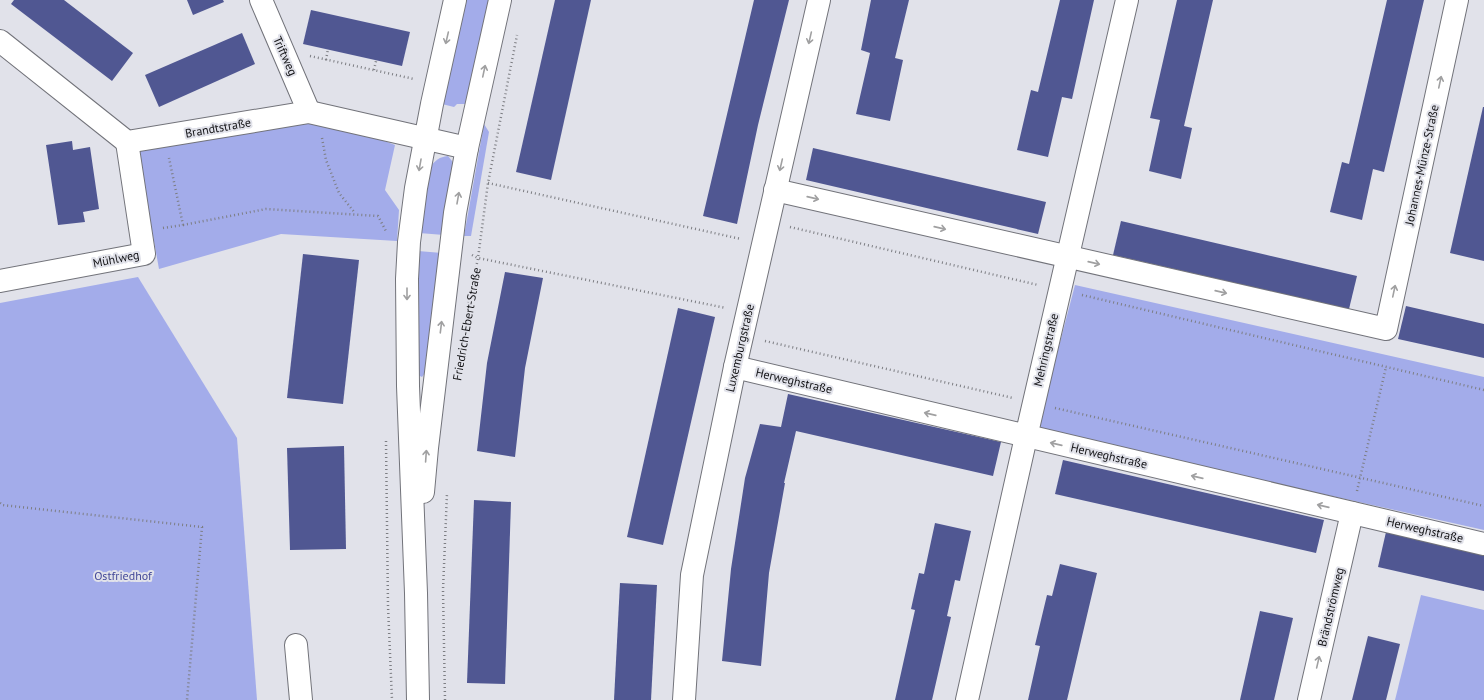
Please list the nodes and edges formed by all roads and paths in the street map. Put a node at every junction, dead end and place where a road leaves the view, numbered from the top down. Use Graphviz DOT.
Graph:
graph roads {
  1 [pos="260,0"];
  2 [pos="455,0"];
  3 [pos="500,0"];
  4 [pos="819,0"];
  5 [pos="1127,0"];
  6 [pos="1457,0"];
  7 [pos="518,31"];
  8 [pos="0,41"];
  9 [pos="328,49"];
  10 [pos="282,50"];
  11 [pos="326,60"];
  12 [pos="376,61"];
  13 [pos="374,70"];
  14 [pos="415,80"];
  15 [pos="309,112"];
  16 [pos="164,137"];
  17 [pos="425,138"];
  18 [pos="127,142"];
  19 [pos="467,148"];
  20 [pos="488,183"];
  21 [pos="775,190"];
  22 [pos="355,213"];
  23 [pos="768,222"];
  24 [pos="141,232"];
  25 [pos="763,244"];
  26 [pos="1068,257"];
  27 [pos="0,281"];
  28 [pos="1060,290"];
  29 [pos="468,309"];
  30 [pos="743,336"];
  31 [pos="735,367"];
  32 [pos="1386,367"];
  33 [pos="1484,390"];
  34 [pos="1033,403"];
  35 [pos="1026,437"];
  36 [pos="1360,478"];
  37 [pos="448,489"];
  38 [pos="0,503"];
  39 [pos="1484,506"];
  40 [pos="1352,513"];
  41 [pos="1484,544"];
  42 [pos="416,592"];
  43 [pos="296,644"];
  44 [pos="187,700"];
  45 [pos="301,700"];
  46 [pos="418,700"];
  47 [pos="445,700"];
  48 [pos="684,700"];
  49 [pos="967,700"];
  50 [pos="1309,700"];
  1 -- 10 [label="street, Triftweg"];
  2 -- 17 [label="street, Friedrich-Ebert-Straße, one-way"];
  19 -- 3 [label="street, Friedrich-Ebert-Straße, one-way"];
  4 -- 21 [label="street, Luxemburgstraße, one-way"];
  5 -- 26 [label="street, Mehringstraße"];
  26 -- 6 [label="street, Johannes-Münze-Straße, one-way"];
  7 -- 20 [label="path, Friedrich-Ebert-Straße"];
  8 -- 18 [label="street"];
  9 -- 11 [label="path"];
  10 -- 11 [label="path"];
  10 -- 15 [label="street, Triftweg"];
  11 -- 13 [label="path"];
  12 -- 13 [label="path"];
  13 -- 14 [label="path"];
  15 -- 16 [label="street, Brandtstraße"];
  15 -- 17 [label="street, Brandtstraße"];
  15 -- 22 [label="path"];
  16 -- 18 [label="street, Brandtstraße"];
  16 -- 24 [label="path"];
  17 -- 19 [label="street, Brandtstraße"];
  17 -- 42 [label="street, Friedrich-Ebert-Straße, one-way"];
  18 -- 24 [label="street, Mühlweg"];
  42 -- 19 [label="street, Friedrich-Ebert-Straße, one-way"];
  20 -- 25 [label="path"];
  20 -- 29 [label="path, Friedrich-Ebert-Straße"];
  21 -- 23 [label="street, Luxemburgstraße"];
  21 -- 26 [label="street, one-way"];
  23 -- 25 [label="street, Luxemburgstraße"];
  23 -- 28 [label="path"];
  24 -- 27 [label="street, Mühlweg"];
  25 -- 30 [label="street, Luxemburgstraße"];
  26 -- 28 [label="street, Mehringstraße"];
  28 -- 32 [label="path"];
  28 -- 34 [label="street, Mehringstraße"];
  30 -- 31 [label="street, Luxemburgstraße"];
  30 -- 34 [label="path"];
  35 -- 31 [label="street, Herweghstraße, one-way"];
  31 -- 48 [label="street, Luxemburgstraße"];
  32 -- 33 [label="path"];
  32 -- 36 [label="path"];
  34 -- 35 [label="street, Mehringstraße"];
  34 -- 36 [label="path"];
  40 -- 35 [label="street, Herweghstraße, one-way"];
  35 -- 49 [label="street, Mehringstraße"];
  36 -- 39 [label="path"];
  36 -- 40 [label="path"];
  37 -- 47 [label="path"];
  38 -- 44 [label="path"];
  40 -- 41 [label="street, Herweghstraße"];
  50 -- 40 [label="street, Brändströmweg, one-way"];
  42 -- 46 [label="street, Friedrich-Ebert-Straße"];
  43 -- 45 [label="street"];
}
